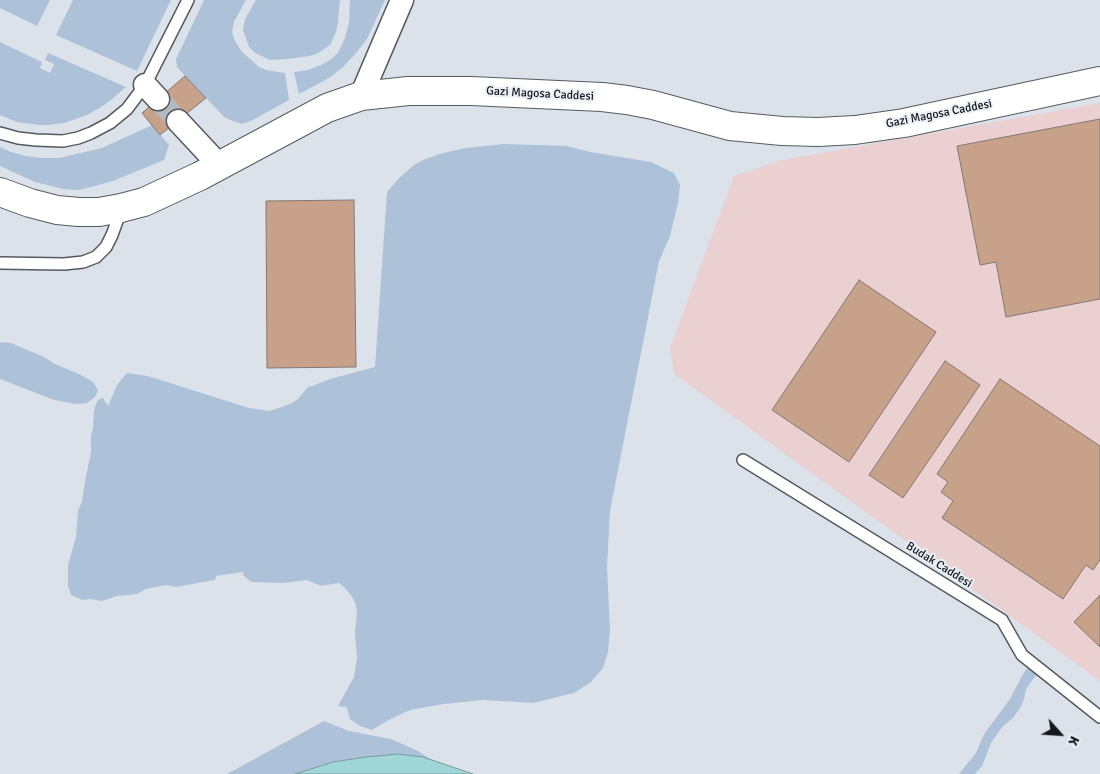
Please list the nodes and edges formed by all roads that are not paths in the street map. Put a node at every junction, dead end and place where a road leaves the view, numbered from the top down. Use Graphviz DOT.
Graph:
graph roads {
  1 [pos="188,0"];
  2 [pos="402,0"];
  3 [pos="1100,81"];
  4 [pos="361,96"];
  5 [pos="178,121"];
  6 [pos="0,133"];
  7 [pos="220,166"];
  8 [pos="0,192"];
  9 [pos="122,208"];
  10 [pos="0,263"];
  11 [pos="743,460"];
  12 [pos="1100,717"];
  1 -- 6 [label="lane"];
  2 -- 4 [label="street"];
  3 -- 4 [label="street, Gazi Magosa Caddesi"];
  4 -- 7 [label="street, Gazi Magosa Caddesi"];
  5 -- 7 [label="street"];
  7 -- 9 [label="street, Gazi Magosa Caddesi"];
  8 -- 9 [label="street, Gazi Magosa Caddesi"];
  9 -- 10 [label="lane"];
  11 -- 12 [label="lane, Budak Caddesi"];
}
